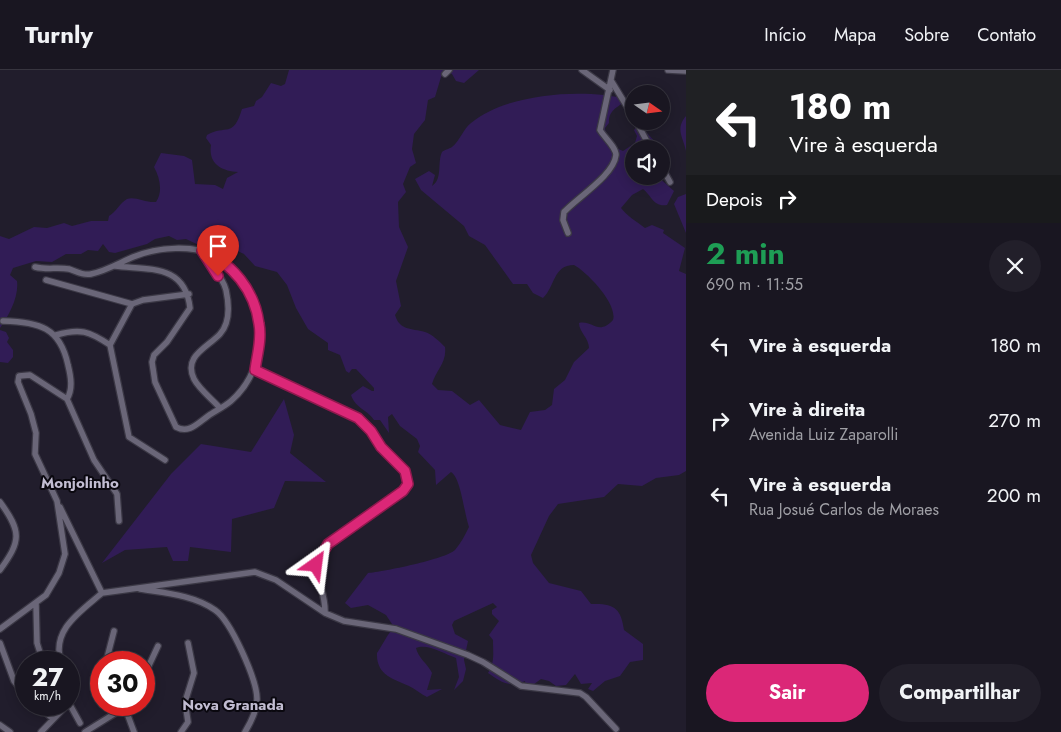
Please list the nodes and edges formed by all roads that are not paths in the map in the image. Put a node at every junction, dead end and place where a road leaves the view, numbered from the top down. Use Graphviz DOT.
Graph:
graph roads {
  1 [pos="582,70"];
  2 [pos="614,70"];
  3 [pos="668,70"];
  4 [pos="686,71"];
  5 [pos="612,82"];
  6 [pos="610,90"];
  7 [pos="625,103"];
  8 [pos="568,233"];
  9 [pos="202,251"];
  10 [pos="115,266"];
  11 [pos="35,267"];
  12 [pos="46,280"];
  13 [pos="188,294"];
  14 [pos="132,304"];
  15 [pos="3,321"];
  16 [pos="56,334"];
  17 [pos="110,344"];
  18 [pos="255,370"];
  19 [pos="67,399"];
  20 [pos="220,408"];
  21 [pos="165,460"];
  22 [pos="57,501"];
  23 [pos="0,502"];
  24 [pos="119,521"];
  25 [pos="0,570"];
  26 [pos="134,588"];
  27 [pos="102,593"];
  28 [pos="36,603"];
  29 [pos="325,613"];
  30 [pos="0,629"];
  31 [pos="114,631"];
  32 [pos="0,643"];
  33 [pos="188,643"];
  34 [pos="158,646"];
  35 [pos="40,651"];
  36 [pos="59,651"];
  37 [pos="109,651"];
  38 [pos="155,652"];
  39 [pos="15,682"];
  40 [pos="50,716"];
  41 [pos="56,716"];
  42 [pos="76,716"];
  43 [pos="111,716"];
  44 [pos="127,716"];
  45 [pos="53,719"];
  46 [pos="80,723"];
  47 [pos="0,726"];
  48 [pos="616,729"];
  49 [pos="10,732"];
  50 [pos="41,732"];
  51 [pos="85,732"];
  52 [pos="134,732"];
  53 [pos="181,732"];
  54 [pos="246,732"];
  1 -- 6 [label="street"];
  2 -- 5 [label="street"];
  3 -- 4 [label="street"];
  5 -- 6 [label="street"];
  5 -- 7 [label="street"];
  6 -- 8 [label="street"];
  9 -- 10 [label="street"];
  9 -- 18 [label="street"];
  9 -- 20 [label="street"];
  10 -- 11 [label="street"];
  10 -- 13 [label="street"];
  12 -- 14 [label="street"];
  13 -- 14 [label="street"];
  13 -- 20 [label="street"];
  14 -- 17 [label="street"];
  15 -- 16 [label="street"];
  16 -- 17 [label="street"];
  16 -- 19 [label="street"];
  17 -- 21 [label="street"];
  18 -- 20 [label="street"];
  18 -- 29 [label="street"];
  19 -- 22 [label="street"];
  19 -- 24 [label="street"];
  22 -- 27 [label="street"];
  22 -- 28 [label="street"];
  23 -- 25 [label="street"];
  26 -- 27 [label="street"];
  26 -- 29 [label="street"];
  26 -- 54 [label="street"];
  27 -- 36 [label="street"];
  28 -- 30 [label="street"];
  28 -- 35 [label="street"];
  29 -- 48 [label="street"];
  31 -- 37 [label="street"];
  32 -- 39 [label="street"];
  33 -- 53 [label="street"];
  34 -- 38 [label="street"];
  40 -- 45 [label="street"];
  41 -- 45 [label="street"];
  42 -- 46 [label="street"];
  43 -- 51 [label="street"];
  44 -- 52 [label="street"];
  45 -- 50 [label="street"];
  47 -- 49 [label="street"];
}
